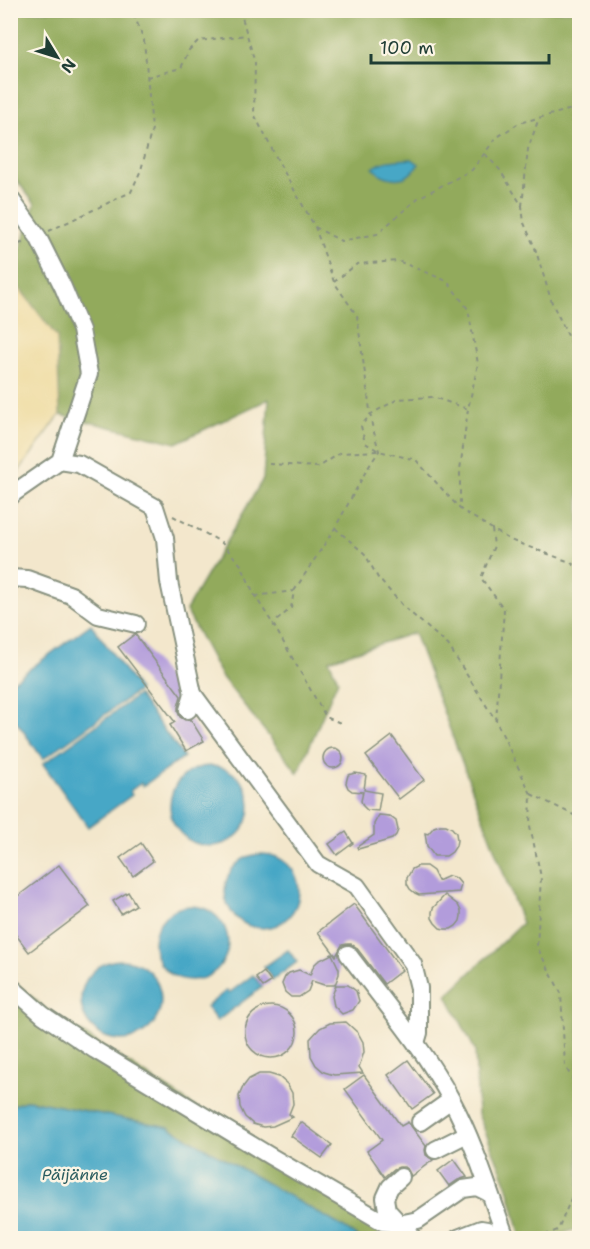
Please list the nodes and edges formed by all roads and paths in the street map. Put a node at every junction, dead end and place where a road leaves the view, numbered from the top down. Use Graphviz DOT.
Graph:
graph roads {
  1 [pos="132,10"];
  2 [pos="240,11"];
  3 [pos="247,35"];
  4 [pos="147,77"];
  5 [pos="579,107"];
  6 [pos="539,118"];
  7 [pos="485,154"];
  8 [pos="10,198"];
  9 [pos="522,206"];
  10 [pos="315,227"];
  11 [pos="38,237"];
  12 [pos="334,282"];
  13 [pos="579,365"];
  14 [pos="468,409"];
  15 [pos="371,414"];
  16 [pos="379,451"];
  17 [pos="60,461"];
  18 [pos="269,464"];
  19 [pos="10,497"];
  20 [pos="155,507"];
  21 [pos="460,508"];
  22 [pos="335,528"];
  23 [pos="492,530"];
  24 [pos="579,570"];
  25 [pos="10,578"];
  26 [pos="294,591"];
  27 [pos="255,596"];
  28 [pos="136,624"];
  29 [pos="273,624"];
  30 [pos="193,694"];
  31 [pos="188,710"];
  32 [pos="496,721"];
  33 [pos="343,724"];
  34 [pos="531,794"];
  35 [pos="579,818"];
  36 [pos="348,954"];
  37 [pos="10,986"];
  38 [pos="416,1043"];
  39 [pos="579,1092"];
  40 [pos="451,1100"];
  41 [pos="420,1122"];
  42 [pos="468,1134"];
  43 [pos="435,1150"];
  44 [pos="401,1177"];
  45 [pos="579,1177"];
  46 [pos="489,1193"];
  47 [pos="399,1224"];
  48 [pos="413,1239"];
  49 [pos="458,1239"];
  50 [pos="492,1239"];
  51 [pos="506,1239"];
  52 [pos="536,1239"];
  1 -- 4 [label="path"];
  2 -- 3 [label="path"];
  3 -- 4 [label="path"];
  3 -- 10 [label="path"];
  4 -- 11 [label="path"];
  5 -- 6 [label="path"];
  6 -- 7 [label="path"];
  6 -- 9 [label="path"];
  7 -- 9 [label="path"];
  7 -- 10 [label="path"];
  8 -- 11 [label="street"];
  9 -- 13 [label="path"];
  10 -- 12 [label="path"];
  11 -- 17 [label="street"];
  12 -- 14 [label="path"];
  12 -- 15 [label="path"];
  14 -- 15 [label="path"];
  14 -- 21 [label="path"];
  15 -- 16 [label="path"];
  15 -- 16 [label="path"];
  16 -- 18 [label="path"];
  16 -- 21 [label="path"];
  16 -- 22 [label="path"];
  17 -- 19 [label="street"];
  17 -- 20 [label="street"];
  20 -- 27 [label="path"];
  20 -- 30 [label="street"];
  21 -- 23 [label="path"];
  22 -- 26 [label="path"];
  22 -- 32 [label="path"];
  23 -- 24 [label="path"];
  23 -- 32 [label="path"];
  25 -- 28 [label="street"];
  26 -- 27 [label="path"];
  26 -- 29 [label="path"];
  27 -- 29 [label="path"];
  29 -- 33 [label="path"];
  30 -- 31 [label="street"];
  30 -- 38 [label="street"];
  32 -- 34 [label="path"];
  34 -- 35 [label="path"];
  34 -- 39 [label="path"];
  36 -- 38 [label="street"];
  37 -- 47 [label="street"];
  38 -- 40 [label="street"];
  40 -- 41 [label="street"];
  40 -- 42 [label="street"];
  42 -- 43 [label="street"];
  42 -- 46 [label="street"];
  44 -- 47 [label="street"];
  45 -- 52 [label="path"];
  46 -- 47 [label="street"];
  46 -- 51 [label="street"];
  47 -- 48 [label="street"];
  49 -- 50 [label="street"];
}
